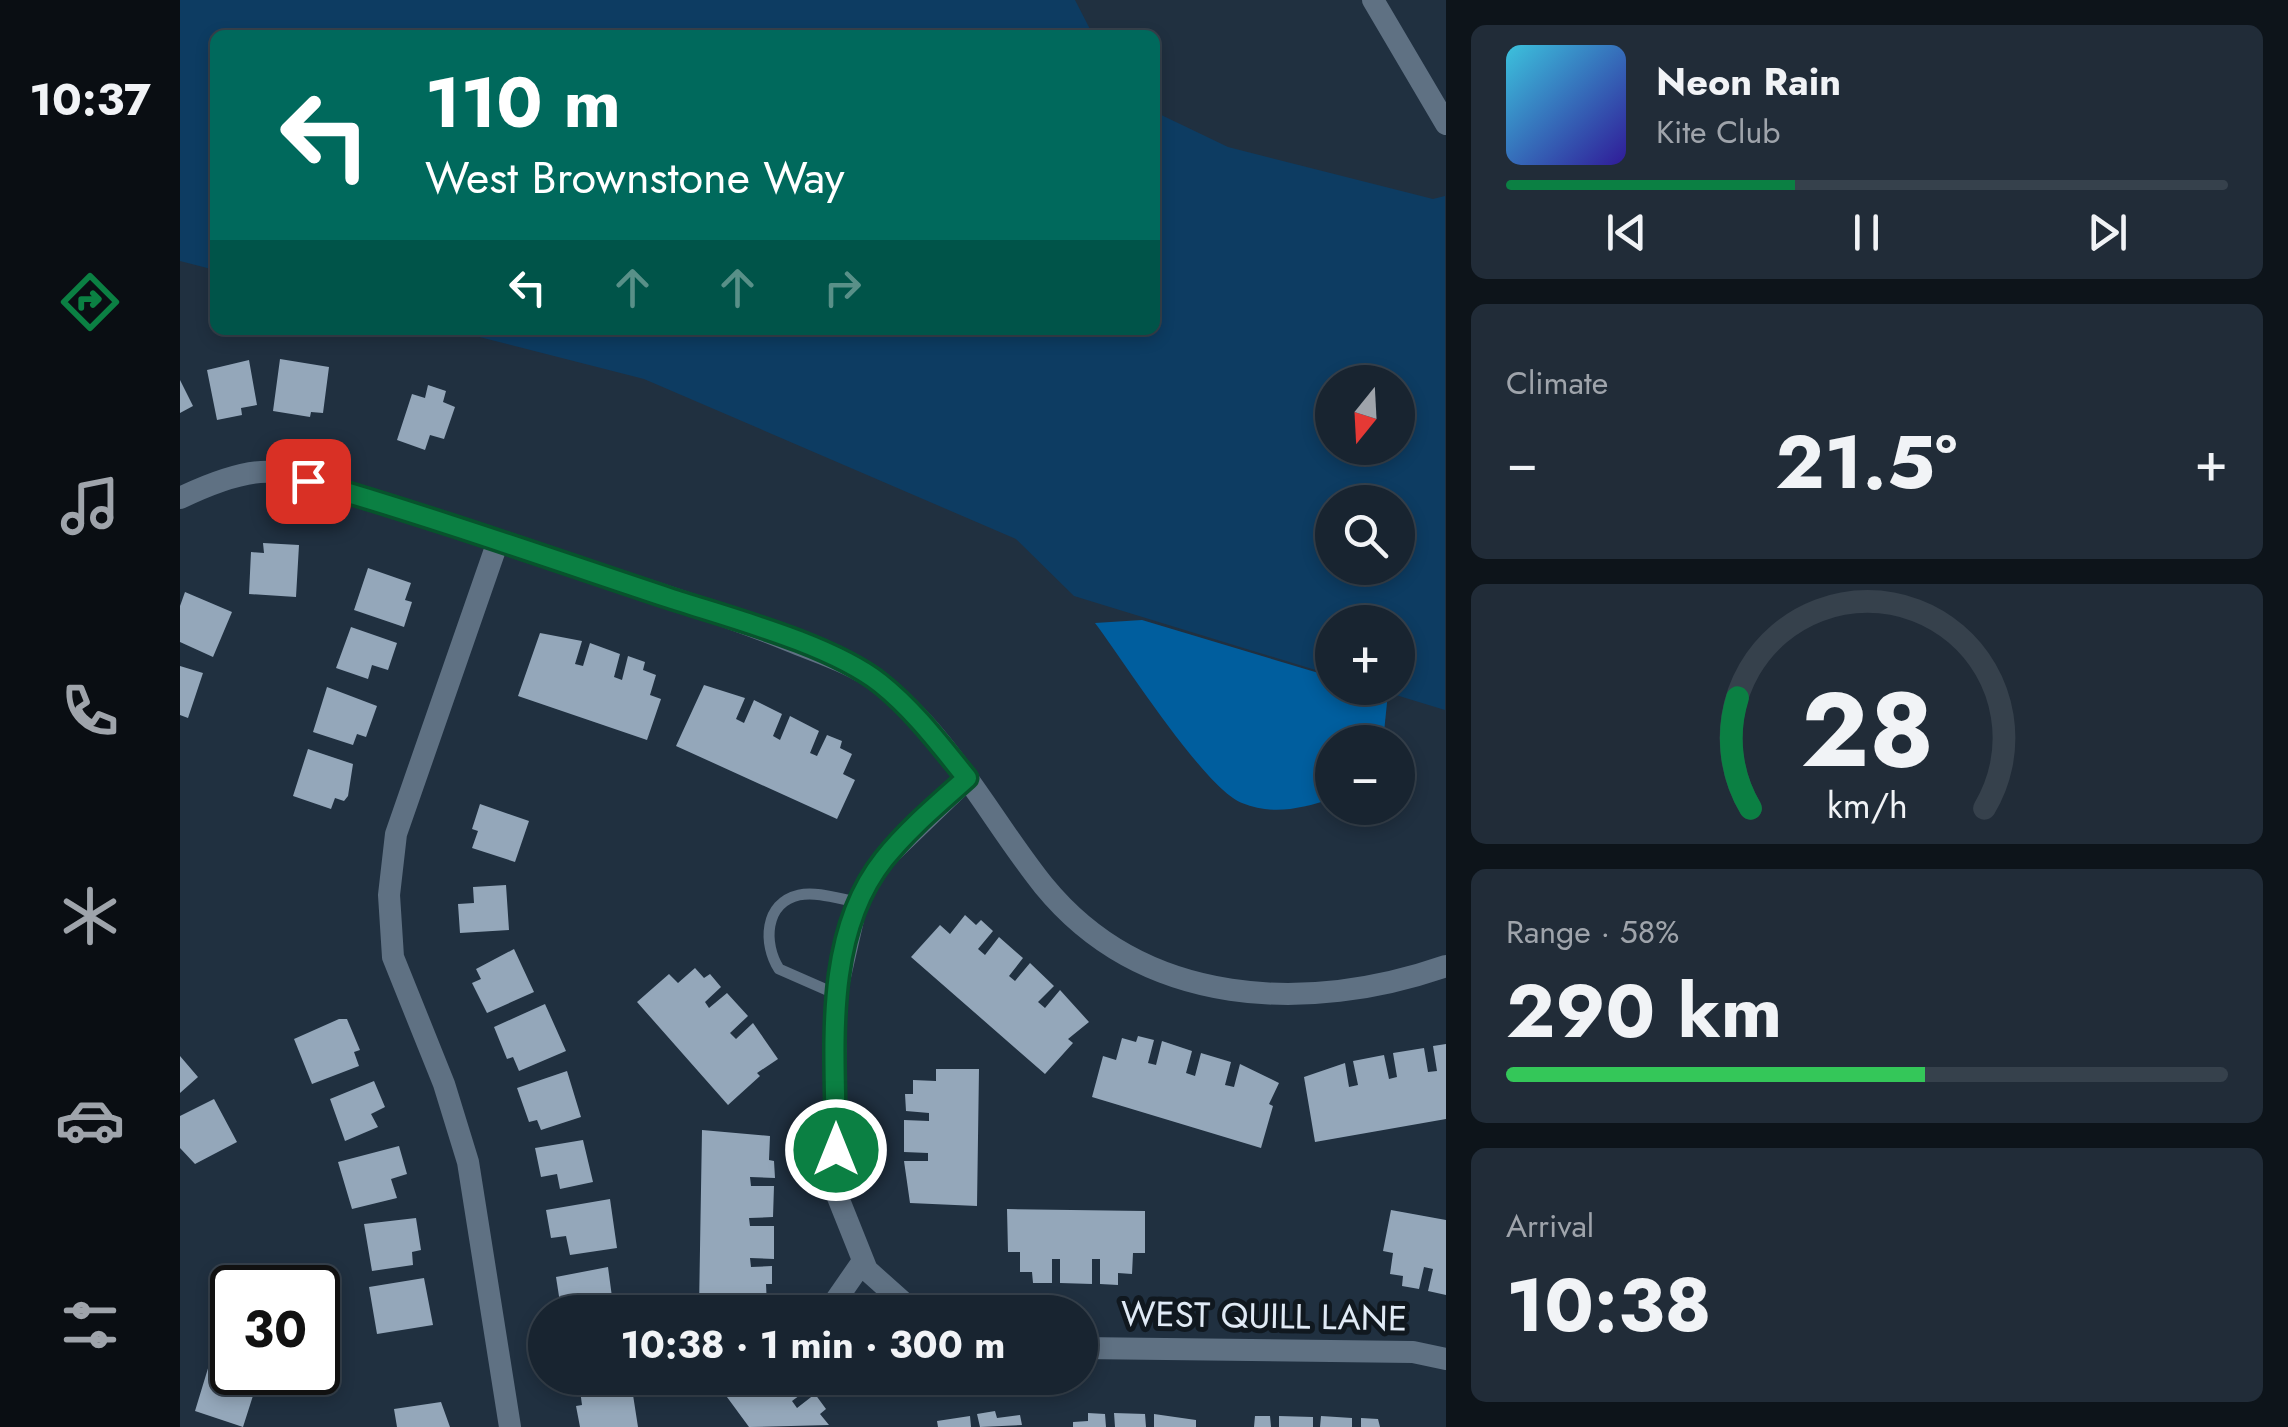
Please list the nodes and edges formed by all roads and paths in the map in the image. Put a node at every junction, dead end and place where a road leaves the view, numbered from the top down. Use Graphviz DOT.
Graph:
graph roads {
  1 [pos="1373,0"];
  2 [pos="1446,124"];
  3 [pos="180,498"];
  4 [pos="498,542"];
  5 [pos="967,778"];
  6 [pos="856,902"];
  7 [pos="1446,966"];
  8 [pos="836,994"];
  9 [pos="863,1261"];
  10 [pos="839,1295"];
  11 [pos="892,1295"];
  12 [pos="1098,1348"];
  13 [pos="1446,1360"];
  14 [pos="510,1427"];
  1 -- 2 [label="street"];
  3 -- 4 [label="street"];
  4 -- 5 [label="street"];
  4 -- 14 [label="street"];
  5 -- 6 [label="street"];
  5 -- 7 [label="street"];
  6 -- 8 [label="street"];
  6 -- 8 [label="lane"];
  8 -- 9 [label="street"];
  9 -- 10 [label="street"];
  9 -- 11 [label="street"];
  12 -- 13 [label="street, WEST QUILL LANE"];
}
